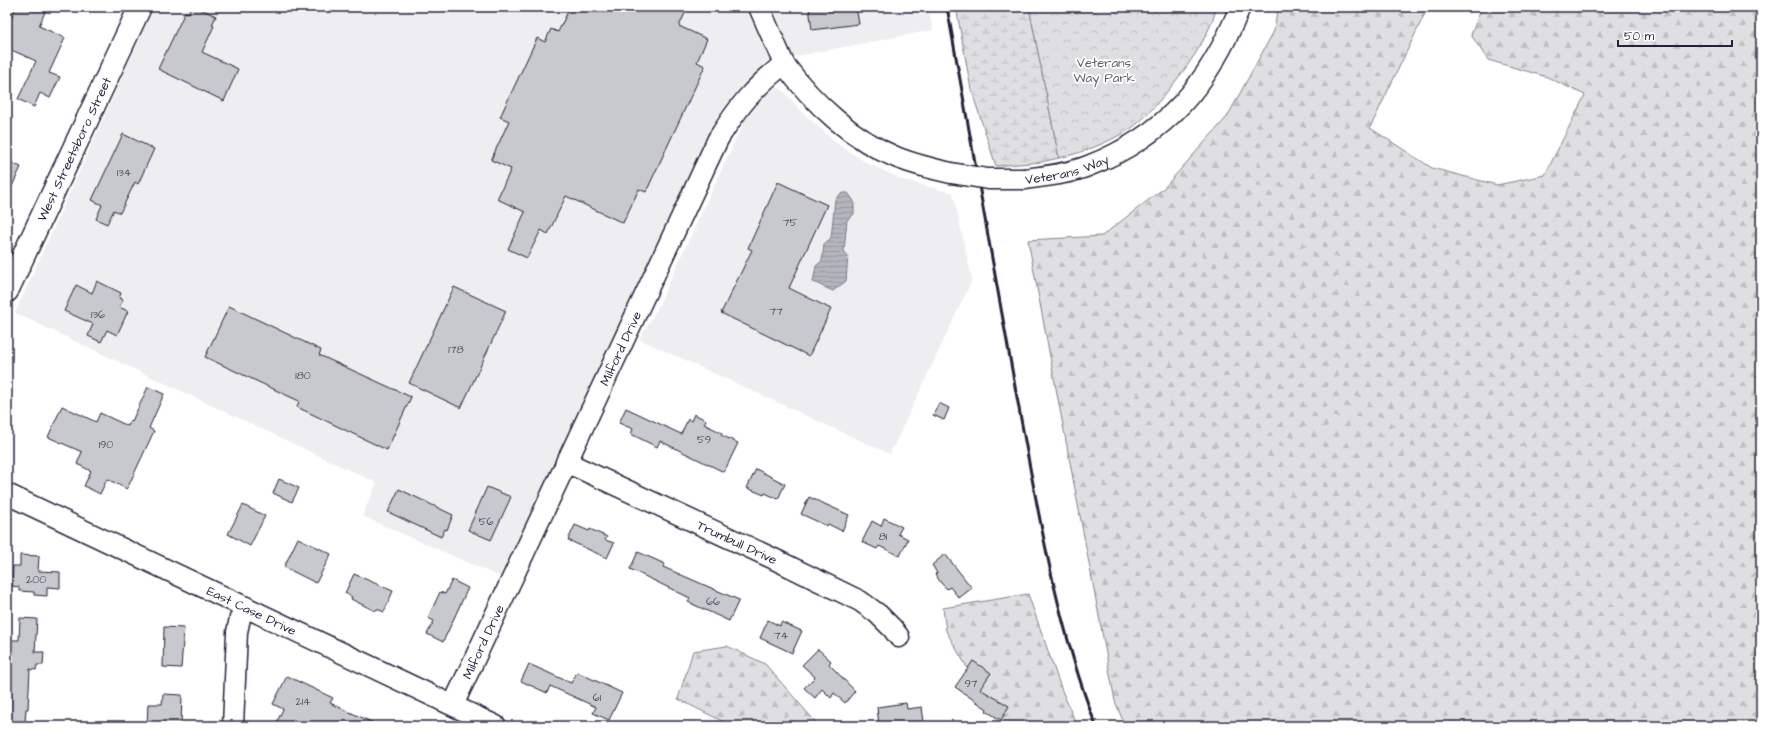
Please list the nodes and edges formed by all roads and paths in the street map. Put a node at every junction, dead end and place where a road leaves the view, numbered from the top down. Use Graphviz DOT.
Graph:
graph roads {
  1 [pos="140,7"];
  2 [pos="759,7"];
  3 [pos="1240,7"];
  4 [pos="784,64"];
  5 [pos="7,291"];
  6 [pos="566,462"];
  7 [pos="7,494"];
  8 [pos="246,607"];
  9 [pos="899,637"];
  10 [pos="453,705"];
  11 [pos="233,726"];
  12 [pos="496,726"];
  1 -- 5 [label="main road, West Streetsboro Street"];
  2 -- 4 [label="street"];
  3 -- 4 [label="street, Veterans Way, bridge"];
  4 -- 6 [label="street, Milford Drive"];
  6 -- 9 [label="street, Trumbull Drive"];
  6 -- 10 [label="street, Milford Drive"];
  7 -- 8 [label="street, East Case Drive"];
  8 -- 10 [label="street, East Case Drive"];
  8 -- 11 [label="street"];
  10 -- 12 [label="street, East Case Drive"];
}
